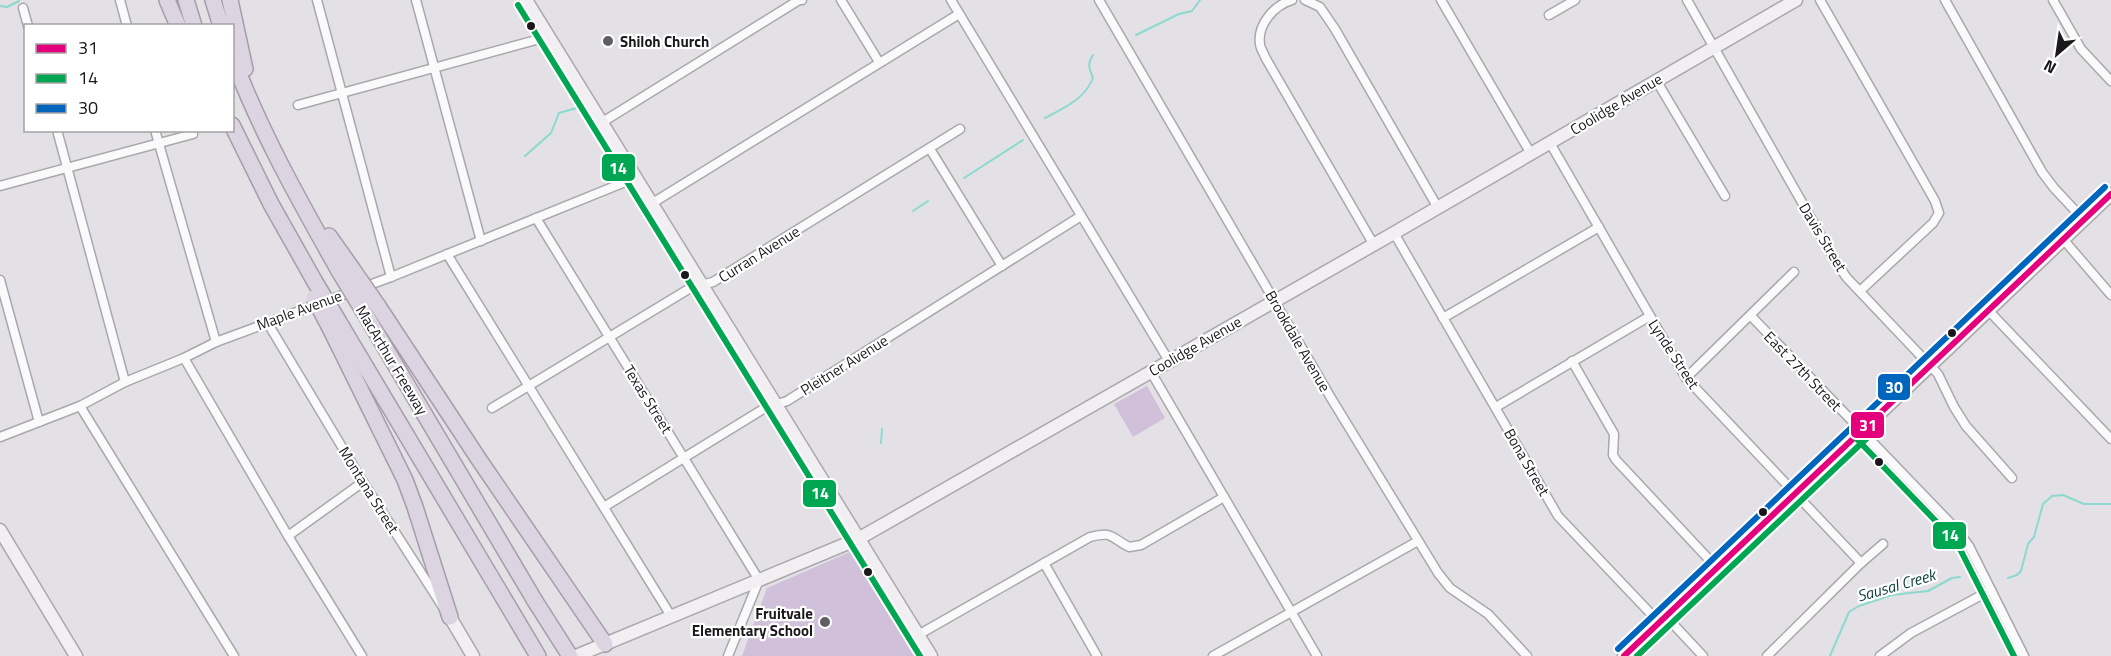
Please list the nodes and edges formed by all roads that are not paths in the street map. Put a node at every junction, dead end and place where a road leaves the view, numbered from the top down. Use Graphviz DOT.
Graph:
graph roads {
  1 [pos="120,0"];
  2 [pos="168,0"];
  3 [pos="186,0"];
  4 [pos="213,0"];
  5 [pos="230,0"];
  6 [pos="317,0"];
  7 [pos="416,0"];
  8 [pos="526,0"];
  9 [pos="802,0"];
  10 [pos="842,0"];
  11 [pos="951,0"];
  12 [pos="1099,0"];
  13 [pos="1305,0"];
  14 [pos="1441,0"];
  15 [pos="1575,0"];
  16 [pos="1687,0"];
  17 [pos="1796,0"];
  18 [pos="1820,0"];
  19 [pos="1945,0"];
  20 [pos="2053,0"];
  21 [pos="1286,1"];
  22 [pos="23,8"];
  23 [pos="959,14"];
  24 [pos="1549,15"];
  25 [pos="27,24"];
  26 [pos="126,24"];
  27 [pos="177,24"];
  28 [pos="193,24"];
  29 [pos="220,24"];
  30 [pos="547,37"];
  31 [pos="1713,47"];
  32 [pos="234,61"];
  33 [pos="879,62"];
  34 [pos="434,69"];
  35 [pos="1656,80"];
  36 [pos="2111,81"];
  37 [pos="342,93"];
  38 [pos="298,105"];
  39 [pos="253,107"];
  40 [pos="601,123"];
  41 [pos="960,129"];
  42 [pos="234,130"];
  43 [pos="58,132"];
  44 [pos="156,132"];
  45 [pos="193,134"];
  46 [pos="1550,143"];
  47 [pos="159,144"];
  48 [pos="930,149"];
  49 [pos="1531,154"];
  50 [pos="67,168"];
  51 [pos="635,178"];
  52 [pos="0,186"];
  53 [pos="2111,194"];
  54 [pos="1725,196"];
  55 [pos="651,204"];
  56 [pos="1438,208"];
  57 [pos="1081,216"];
  58 [pos="536,218"];
  59 [pos="2084,220"];
  60 [pos="1599,227"];
  61 [pos="1394,233"];
  62 [pos="2063,239"];
  63 [pos="481,241"];
  64 [pos="1374,245"];
  65 [pos="447,254"];
  66 [pos="1002,266"];
  67 [pos="1794,272"];
  68 [pos="391,277"];
  69 [pos="0,280"];
  70 [pos="703,285"];
  71 [pos="1860,291"];
  72 [pos="2111,295"];
  73 [pos="1275,301"];
  74 [pos="371,309"];
  75 [pos="1988,310"];
  76 [pos="1650,316"];
  77 [pos="1751,316"];
  78 [pos="1443,318"];
  79 [pos="267,322"];
  80 [pos="334,324"];
  81 [pos="610,337"];
  82 [pos="216,342"];
  83 [pos="184,358"];
  84 [pos="1572,361"];
  85 [pos="1169,362"];
  86 [pos="1930,365"];
  87 [pos="1151,372"];
  88 [pos="1686,378"];
  89 [pos="126,382"];
  90 [pos="530,387"];
  91 [pos="776,404"];
  92 [pos="80,406"];
  93 [pos="1496,407"];
  94 [pos="492,408"];
  95 [pos="39,422"];
  96 [pos="1861,431"];
  97 [pos="0,437"];
  98 [pos="2111,439"];
  99 [pos="684,458"];
  100 [pos="2012,478"];
  101 [pos="363,482"];
  102 [pos="1795,494"];
  103 [pos="1224,497"];
  104 [pos="604,507"];
  105 [pos="0,530"];
  106 [pos="288,536"];
  107 [pos="858,538"];
  108 [pos="1418,541"];
  109 [pos="1883,544"];
  110 [pos="1044,563"];
  111 [pos="1861,563"];
  112 [pos="1717,568"];
  113 [pos="759,580"];
  114 [pos="1991,590"];
  115 [pos="1291,612"];
  116 [pos="671,616"];
  117 [pos="450,617"];
  118 [pos="1663,619"];
  119 [pos="918,635"];
  120 [pos="608,650"];
  121 [pos="535,651"];
  122 [pos="2020,654"];
  123 [pos="76,656"];
  124 [pos="234,656"];
  125 [pos="362,656"];
  126 [pos="473,656"];
  127 [pos="570,656"];
  128 [pos="576,656"];
  129 [pos="728,656"];
  130 [pos="931,656"];
  131 [pos="1097,656"];
  132 [pos="1213,656"];
  133 [pos="1317,656"];
  134 [pos="1527,656"];
  135 [pos="1624,656"];
  136 [pos="1703,656"];
  137 [pos="1767,656"];
  138 [pos="1880,656"];
  1 -- 26 [label="street"];
  2 -- 27 [label="highway"];
  3 -- 28 [label="highway"];
  4 -- 29 [label="highway"];
  5 -- 39 [label="highway"];
  6 -- 37 [label="street"];
  7 -- 34 [label="street"];
  8 -- 30 [label="street"];
  9 -- 40 [label="street"];
  10 -- 33 [label="street"];
  11 -- 23 [label="street"];
  12 -- 73 [label="street, Brookdale Avenue"];
  13 -- 56 [label="street"];
  14 -- 49 [label="street"];
  15 -- 24 [label="street"];
  16 -- 31 [label="street, Davis Street"];
  17 -- 31 [label="street, Coolidge Avenue"];
  18 -- 71 [label="street"];
  19 -- 59 [label="street"];
  20 -- 36 [label="street"];
  21 -- 64 [label="street"];
  22 -- 25 [label="street"];
  23 -- 33 [label="street"];
  23 -- 57 [label="street"];
  30 -- 34 [label="street"];
  30 -- 40 [label="street"];
  31 -- 35 [label="street, Coolidge Avenue"];
  31 -- 71 [label="street, Davis Street"];
  32 -- 39 [label="highway"];
  33 -- 55 [label="street"];
  34 -- 37 [label="street"];
  34 -- 63 [label="street"];
  35 -- 46 [label="street, Coolidge Avenue"];
  35 -- 54 [label="street"];
  37 -- 38 [label="street"];
  37 -- 68 [label="street"];
  39 -- 74 [label="highway, bridge"];
  40 -- 51 [label="street"];
  41 -- 48 [label="street, Curran Avenue"];
  42 -- 80 [label="highway, bridge"];
  43 -- 50 [label="street"];
  44 -- 47 [label="street"];
  45 -- 47 [label="street"];
  46 -- 49 [label="street, Coolidge Avenue"];
  46 -- 60 [label="street, Lynde Street"];
  47 -- 50 [label="street"];
  47 -- 82 [label="street"];
  48 -- 66 [label="street"];
  48 -- 70 [label="street, Curran Avenue"];
  49 -- 56 [label="street, Coolidge Avenue"];
  50 -- 52 [label="street"];
  50 -- 89 [label="street"];
  51 -- 55 [label="street"];
  51 -- 58 [label="street, Maple Avenue"];
  53 -- 59 [label="street"];
  55 -- 70 [label="street"];
  56 -- 61 [label="street, Coolidge Avenue"];
  57 -- 66 [label="street, Pleitner Avenue"];
  57 -- 85 [label="street"];
  58 -- 63 [label="street, Maple Avenue"];
  58 -- 81 [label="street, Texas Street"];
  59 -- 62 [label="street"];
  60 -- 76 [label="street, Lynde Street"];
  60 -- 78 [label="street"];
  61 -- 64 [label="street, Coolidge Avenue"];
  61 -- 78 [label="street, Bona Street"];
  62 -- 72 [label="street"];
  62 -- 75 [label="street"];
  63 -- 65 [label="street, Maple Avenue"];
  64 -- 73 [label="street, Coolidge Avenue"];
  65 -- 68 [label="street, Maple Avenue"];
  65 -- 90 [label="street"];
  66 -- 91 [label="street, Pleitner Avenue"];
  67 -- 77 [label="street"];
  68 -- 79 [label="street, Maple Avenue"];
  69 -- 95 [label="street"];
  70 -- 81 [label="street, Curran Avenue"];
  70 -- 91 [label="street"];
  71 -- 86 [label="street, Davis Street"];
  73 -- 85 [label="street, Coolidge Avenue"];
  73 -- 108 [label="street, Brookdale Avenue"];
  74 -- 120 [label="highway"];
  74 -- 127 [label="highway, MacArthur Freeway"];
  75 -- 86 [label="street"];
  75 -- 98 [label="street"];
  76 -- 84 [label="street"];
  76 -- 88 [label="street, Lynde Street"];
  77 -- 88 [label="street"];
  77 -- 96 [label="street, East 27th Street"];
  78 -- 93 [label="street, Bona Street"];
  79 -- 82 [label="street, Maple Avenue"];
  79 -- 101 [label="street, Montana Street"];
  80 -- 117 [label="highway"];
  80 -- 121 [label="highway, MacArthur Freeway"];
  81 -- 90 [label="street, Curran Avenue"];
  81 -- 99 [label="street, Texas Street"];
  82 -- 83 [label="street, Maple Avenue"];
  83 -- 89 [label="street, Maple Avenue"];
  83 -- 106 [label="street"];
  84 -- 93 [label="street"];
  84 -- 112 [label="street"];
  85 -- 87 [label="street, Coolidge Avenue"];
  86 -- 96 [label="street"];
  86 -- 100 [label="street, Davis Street"];
  87 -- 103 [label="street"];
  87 -- 107 [label="street, Coolidge Avenue"];
  88 -- 102 [label="street, Lynde Street"];
  89 -- 92 [label="street, Maple Avenue"];
  90 -- 94 [label="street, Curran Avenue"];
  90 -- 104 [label="street"];
  91 -- 99 [label="street, Pleitner Avenue"];
  91 -- 107 [label="street"];
  92 -- 95 [label="street, Maple Avenue"];
  92 -- 124 [label="street"];
  93 -- 118 [label="street, Bona Street"];
  95 -- 97 [label="street, Maple Avenue"];
  96 -- 102 [label="street"];
  96 -- 114 [label="street, East 27th Street"];
  99 -- 104 [label="street, Pleitner Avenue"];
  99 -- 113 [label="street, Texas Street"];
  101 -- 106 [label="street"];
  101 -- 117 [label="street, Montana Street"];
  102 -- 111 [label="street, Lynde Street"];
  102 -- 112 [label="street"];
  103 -- 110 [label="street"];
  103 -- 115 [label="street"];
  104 -- 116 [label="street"];
  105 -- 123 [label="street"];
  106 -- 125 [label="street"];
  107 -- 113 [label="street, Coolidge Avenue"];
  107 -- 119 [label="street"];
  108 -- 115 [label="street"];
  108 -- 134 [label="street, Brookdale Avenue"];
  109 -- 111 [label="street"];
  110 -- 119 [label="street"];
  110 -- 131 [label="street"];
  111 -- 137 [label="street"];
  112 -- 118 [label="street"];
  113 -- 116 [label="street, Coolidge Avenue"];
  113 -- 129 [label="street"];
  114 -- 122 [label="street, East 27th Street"];
  114 -- 138 [label="street"];
  115 -- 132 [label="street"];
  115 -- 133 [label="street"];
  116 -- 120 [label="street, Coolidge Avenue"];
  117 -- 126 [label="street, Montana Street"];
  118 -- 135 [label="street"];
  118 -- 136 [label="street, Bona Street"];
  119 -- 130 [label="street"];
  120 -- 128 [label="street, Coolidge Avenue"];
}
